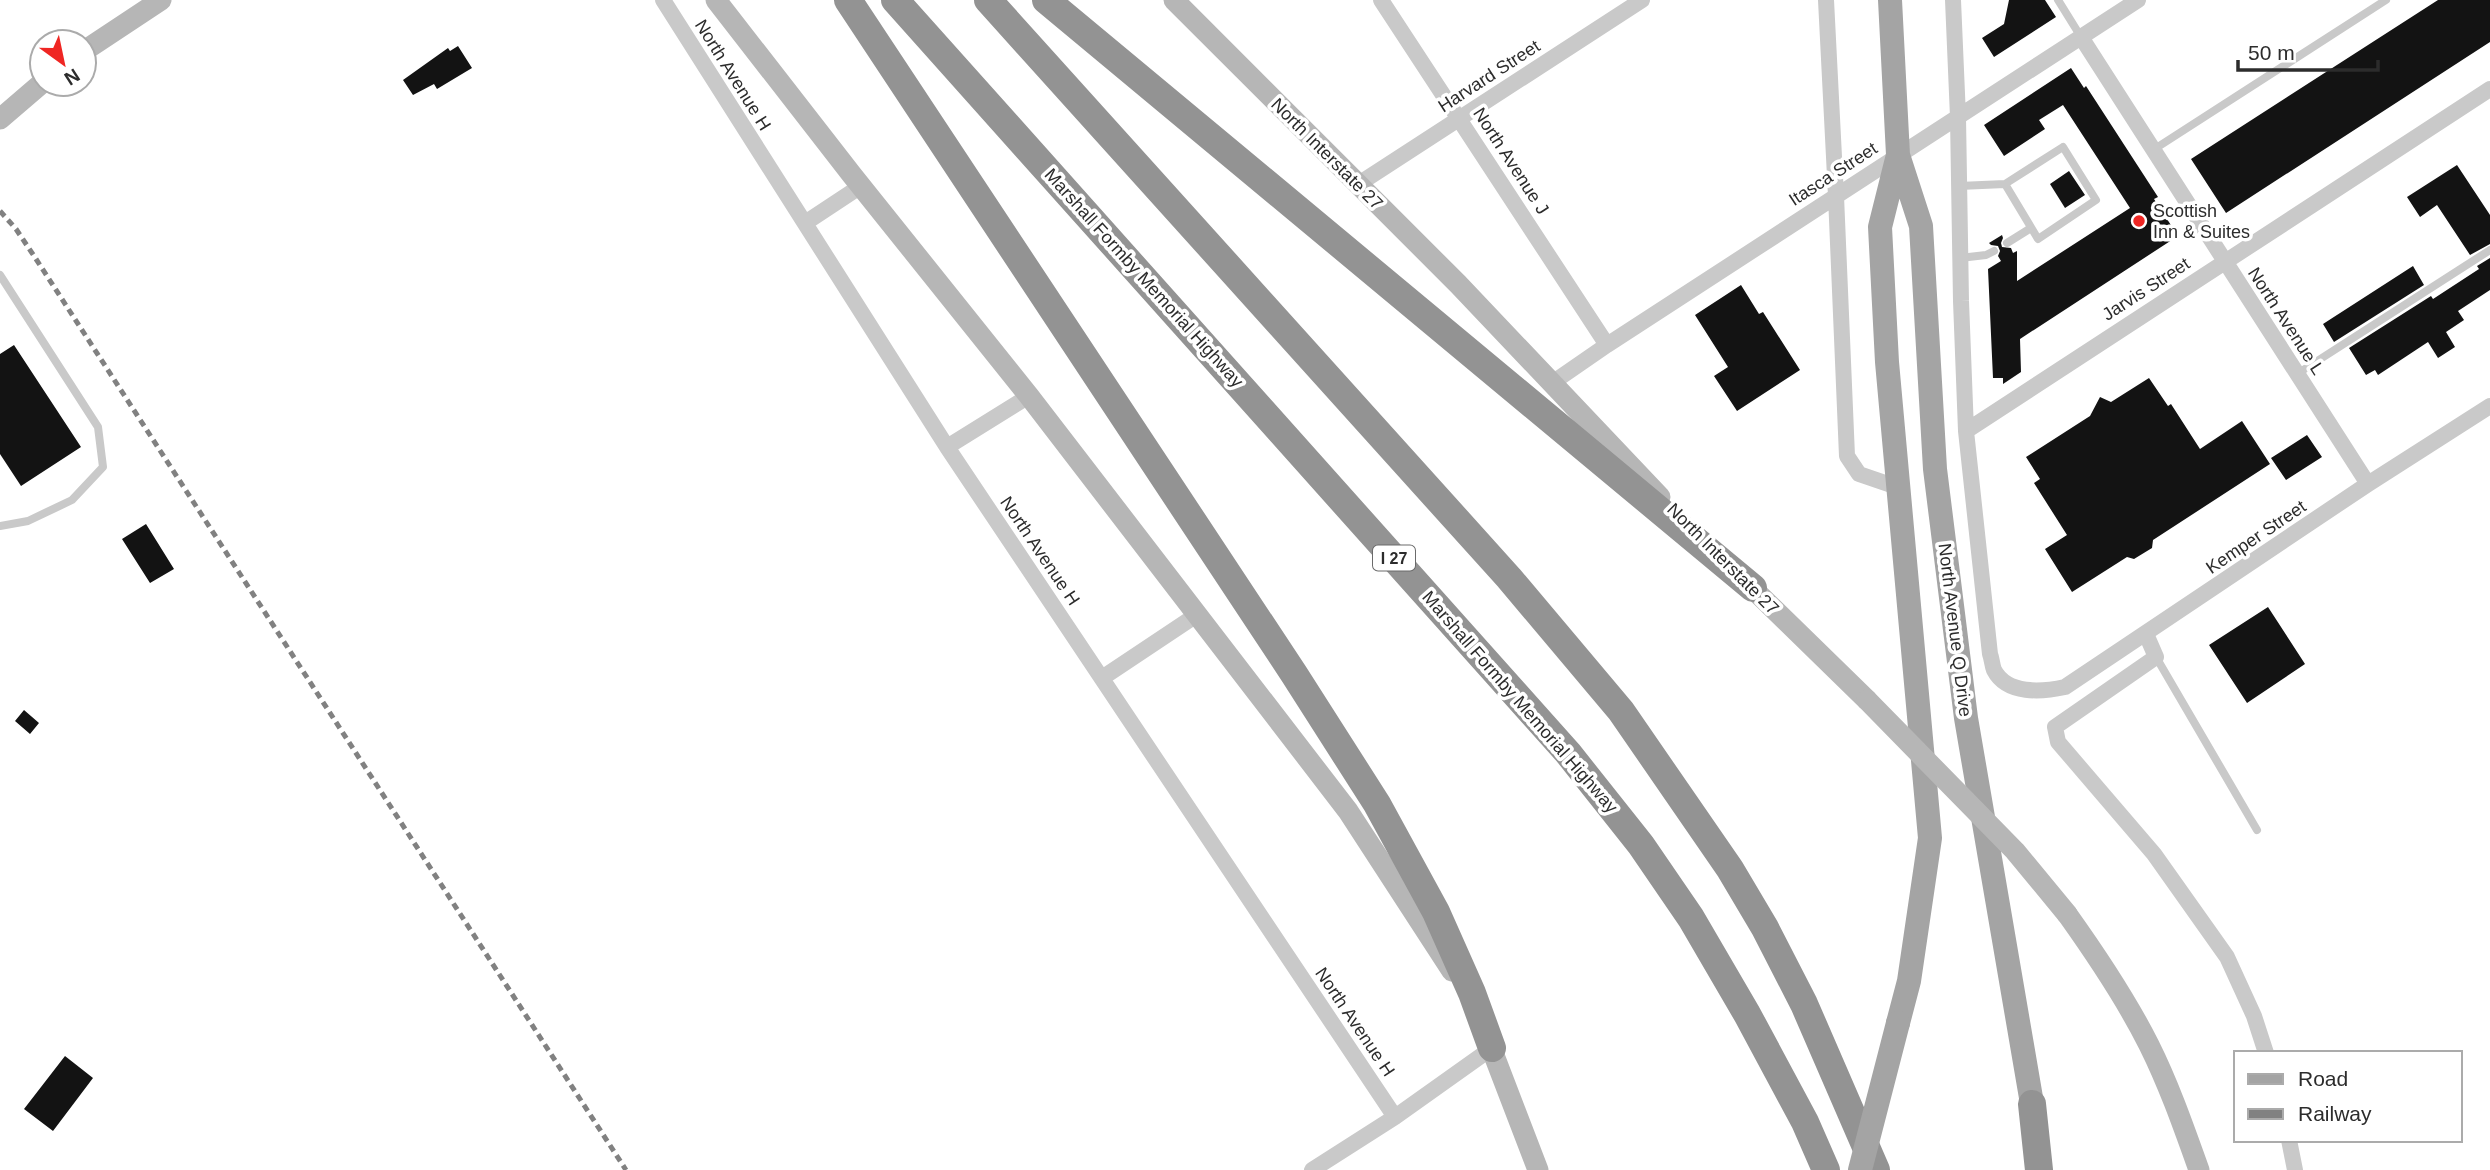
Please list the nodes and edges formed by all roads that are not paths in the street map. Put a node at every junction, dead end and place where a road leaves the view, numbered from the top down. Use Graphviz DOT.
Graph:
graph roads {
  1 [pos="161,0"];
  2 [pos="663,0"];
  3 [pos="716,0"];
  4 [pos="848,0"];
  5 [pos="895,0"];
  6 [pos="988,0"];
  7 [pos="1046,0"];
  8 [pos="1174,0"];
  9 [pos="1381,0"];
  10 [pos="1642,0"];
  11 [pos="1826,0"];
  12 [pos="1891,0"];
  13 [pos="1953,0"];
  14 [pos="2058,0"];
  15 [pos="2138,0"];
  16 [pos="2386,0"];
  17 [pos="2081,37"];
  18 [pos="98,42"];
  19 [pos="2490,89"];
  20 [pos="28,95"];
  21 [pos="1958,117"];
  22 [pos="1460,118"];
  23 [pos="0,119"];
  24 [pos="2153,150"];
  25 [pos="1898,155"];
  26 [pos="2005,184"];
  27 [pos="1357,185"];
  28 [pos="861,186"];
  29 [pos="1959,186"];
  30 [pos="1836,195"];
  31 [pos="805,223"];
  32 [pos="2031,228"];
  33 [pos="2007,243"];
  34 [pos="2490,250"];
  35 [pos="1994,251"];
  36 [pos="1960,258"];
  37 [pos="2224,261"];
  38 [pos="0,275"];
  39 [pos="1607,345"];
  40 [pos="2297,374"];
  41 [pos="1552,383"];
  42 [pos="1030,396"];
  43 [pos="2490,406"];
  44 [pos="1966,431"];
  45 [pos="947,447"];
  46 [pos="2368,484"];
  47 [pos="1897,487"];
  48 [pos="0,526"];
  49 [pos="1753,588"];
  50 [pos="1198,614"];
  51 [pos="2147,634"];
  52 [pos="2156,657"];
  53 [pos="1102,678"];
  54 [pos="2040,693"];
  55 [pos="2257,830"];
  56 [pos="1492,1048"];
  57 [pos="2265,1051"];
  58 [pos="2032,1104"];
  59 [pos="1395,1117"];
  60 [pos="2289,1142"];
  61 [pos="1312,1170"];
  62 [pos="1538,1170"];
  63 [pos="1826,1170"];
  64 [pos="1860,1170"];
  65 [pos="1876,1170"];
  66 [pos="2041,1170"];
  67 [pos="2199,1170"];
  68 [pos="2295,1170"];
  1 -- 18 [label="main road"];
  2 -- 31 [label="street, North Avenue H"];
  3 -- 28 [label="main road"];
  4 -- 56 [label="highway"];
  5 -- 63 [label="highway, Marshall Formby Memorial Highway / I 27"];
  6 -- 65 [label="highway"];
  7 -- 49 [label="highway"];
  8 -- 27 [label="main road, North Interstate 27"];
  9 -- 22 [label="street, North Avenue J"];
  10 -- 22 [label="street, Harvard Street"];
  11 -- 30 [label="street"];
  12 -- 25 [label="main road, North Avenue Q Drive"];
  13 -- 21 [label="street, North Avenue Q Drive"];
  14 -- 17 [label="lane"];
  15 -- 17 [label="street, Itasca Street"];
  16 -- 24 [label="lane"];
  17 -- 21 [label="street, Itasca Street"];
  17 -- 24 [label="street, North Avenue L"];
  19 -- 37 [label="street, Jarvis Street"];
  20 -- 23 [label="main road"];
  21 -- 25 [label="street, Itasca Street"];
  21 -- 29 [label="street, North Avenue Q Drive"];
  22 -- 27 [label="street, Harvard Street"];
  22 -- 39 [label="street, North Avenue J"];
  24 -- 37 [label="street, North Avenue L"];
  25 -- 30 [label="street, Itasca Street"];
  25 -- 47 [label="main road, North Avenue Q Drive"];
  25 -- 58 [label="main road, North Avenue Q Drive"];
  26 -- 29 [label="lane"];
  26 -- 32 [label="lane"];
  26 -- 32 [label="lane"];
  27 -- 41 [label="main road, North Interstate 27"];
  28 -- 31 [label="street"];
  28 -- 42 [label="main road"];
  29 -- 36 [label="street, North Avenue Q Drive"];
  30 -- 39 [label="street, Itasca Street"];
  30 -- 47 [label="street"];
  31 -- 45 [label="street, North Avenue H"];
  32 -- 33 [label="lane"];
  34 -- 40 [label="lane"];
  35 -- 36 [label="lane"];
  36 -- 44 [label="street, North Avenue Q Drive"];
  37 -- 40 [label="street, North Avenue L"];
  37 -- 44 [label="street, Jarvis Street"];
  38 -- 48 [label="lane"];
  39 -- 41 [label="street, Itasca Street"];
  40 -- 46 [label="street, North Avenue L"];
  41 -- 49 [label="main road, North Interstate 27"];
  42 -- 45 [label="street"];
  42 -- 50 [label="main road"];
  43 -- 46 [label="street, Kemper Street"];
  44 -- 54 [label="street, North Avenue Q Drive"];
  45 -- 53 [label="street, North Avenue H"];
  46 -- 51 [label="street, Kemper Street"];
  47 -- 64 [label="main road, North Avenue Q Drive, bridge"];
  49 -- 67 [label="main road, North Interstate 27, bridge"];
  50 -- 53 [label="street"];
  50 -- 56 [label="main road"];
  51 -- 52 [label="street"];
  51 -- 54 [label="street, Kemper Street"];
  52 -- 55 [label="lane"];
  52 -- 57 [label="street"];
  53 -- 59 [label="street, North Avenue H"];
  56 -- 59 [label="street"];
  56 -- 62 [label="main road"];
  58 -- 66 [label="highway"];
  59 -- 61 [label="street"];
  60 -- 68 [label="street"];
}
